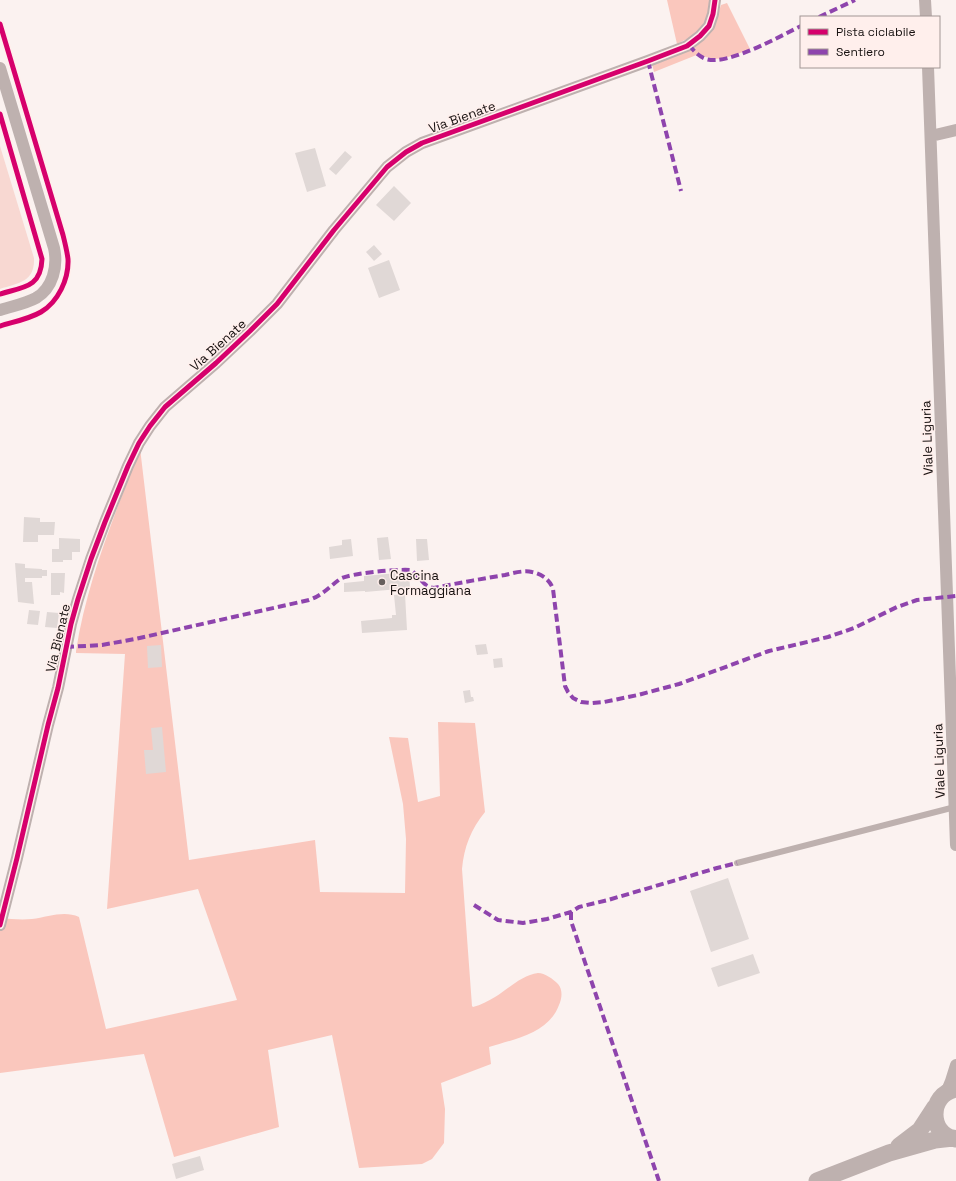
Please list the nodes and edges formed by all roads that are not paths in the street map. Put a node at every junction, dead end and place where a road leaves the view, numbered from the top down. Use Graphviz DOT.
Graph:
graph roads {
  1 [pos="715,0"];
  2 [pos="925,0"];
  3 [pos="926,16"];
  4 [pos="0,68"];
  5 [pos="928,68"];
  6 [pos="956,130"];
  7 [pos="931,136"];
  8 [pos="0,310"];
  9 [pos="955,807"];
  10 [pos="956,846"];
  11 [pos="737,863"];
  12 [pos="0,924"];
  13 [pos="956,1065"];
  14 [pos="951,1091"];
  15 [pos="935,1107"];
  16 [pos="954,1139"];
  17 [pos="889,1153"];
  18 [pos="817,1181"];
  1 -- 12 [label="street, Via Bienate"];
  2 -- 3 [label="street"];
  4 -- 8 [label="street"];
  5 -- 7 [label="street, Viale Liguria"];
  6 -- 7 [label="street"];
  7 -- 9 [label="street, Viale Liguria"];
  9 -- 10 [label="street, Viale Liguria"];
  9 -- 11 [label="lane, Viale Liguria"];
  13 -- 14 [label="street"];
  14 -- 15 [label="street"];
  15 -- 16 [label="street"];
  15 -- 17 [label="street"];
  16 -- 17 [label="street"];
  17 -- 18 [label="street"];
}
